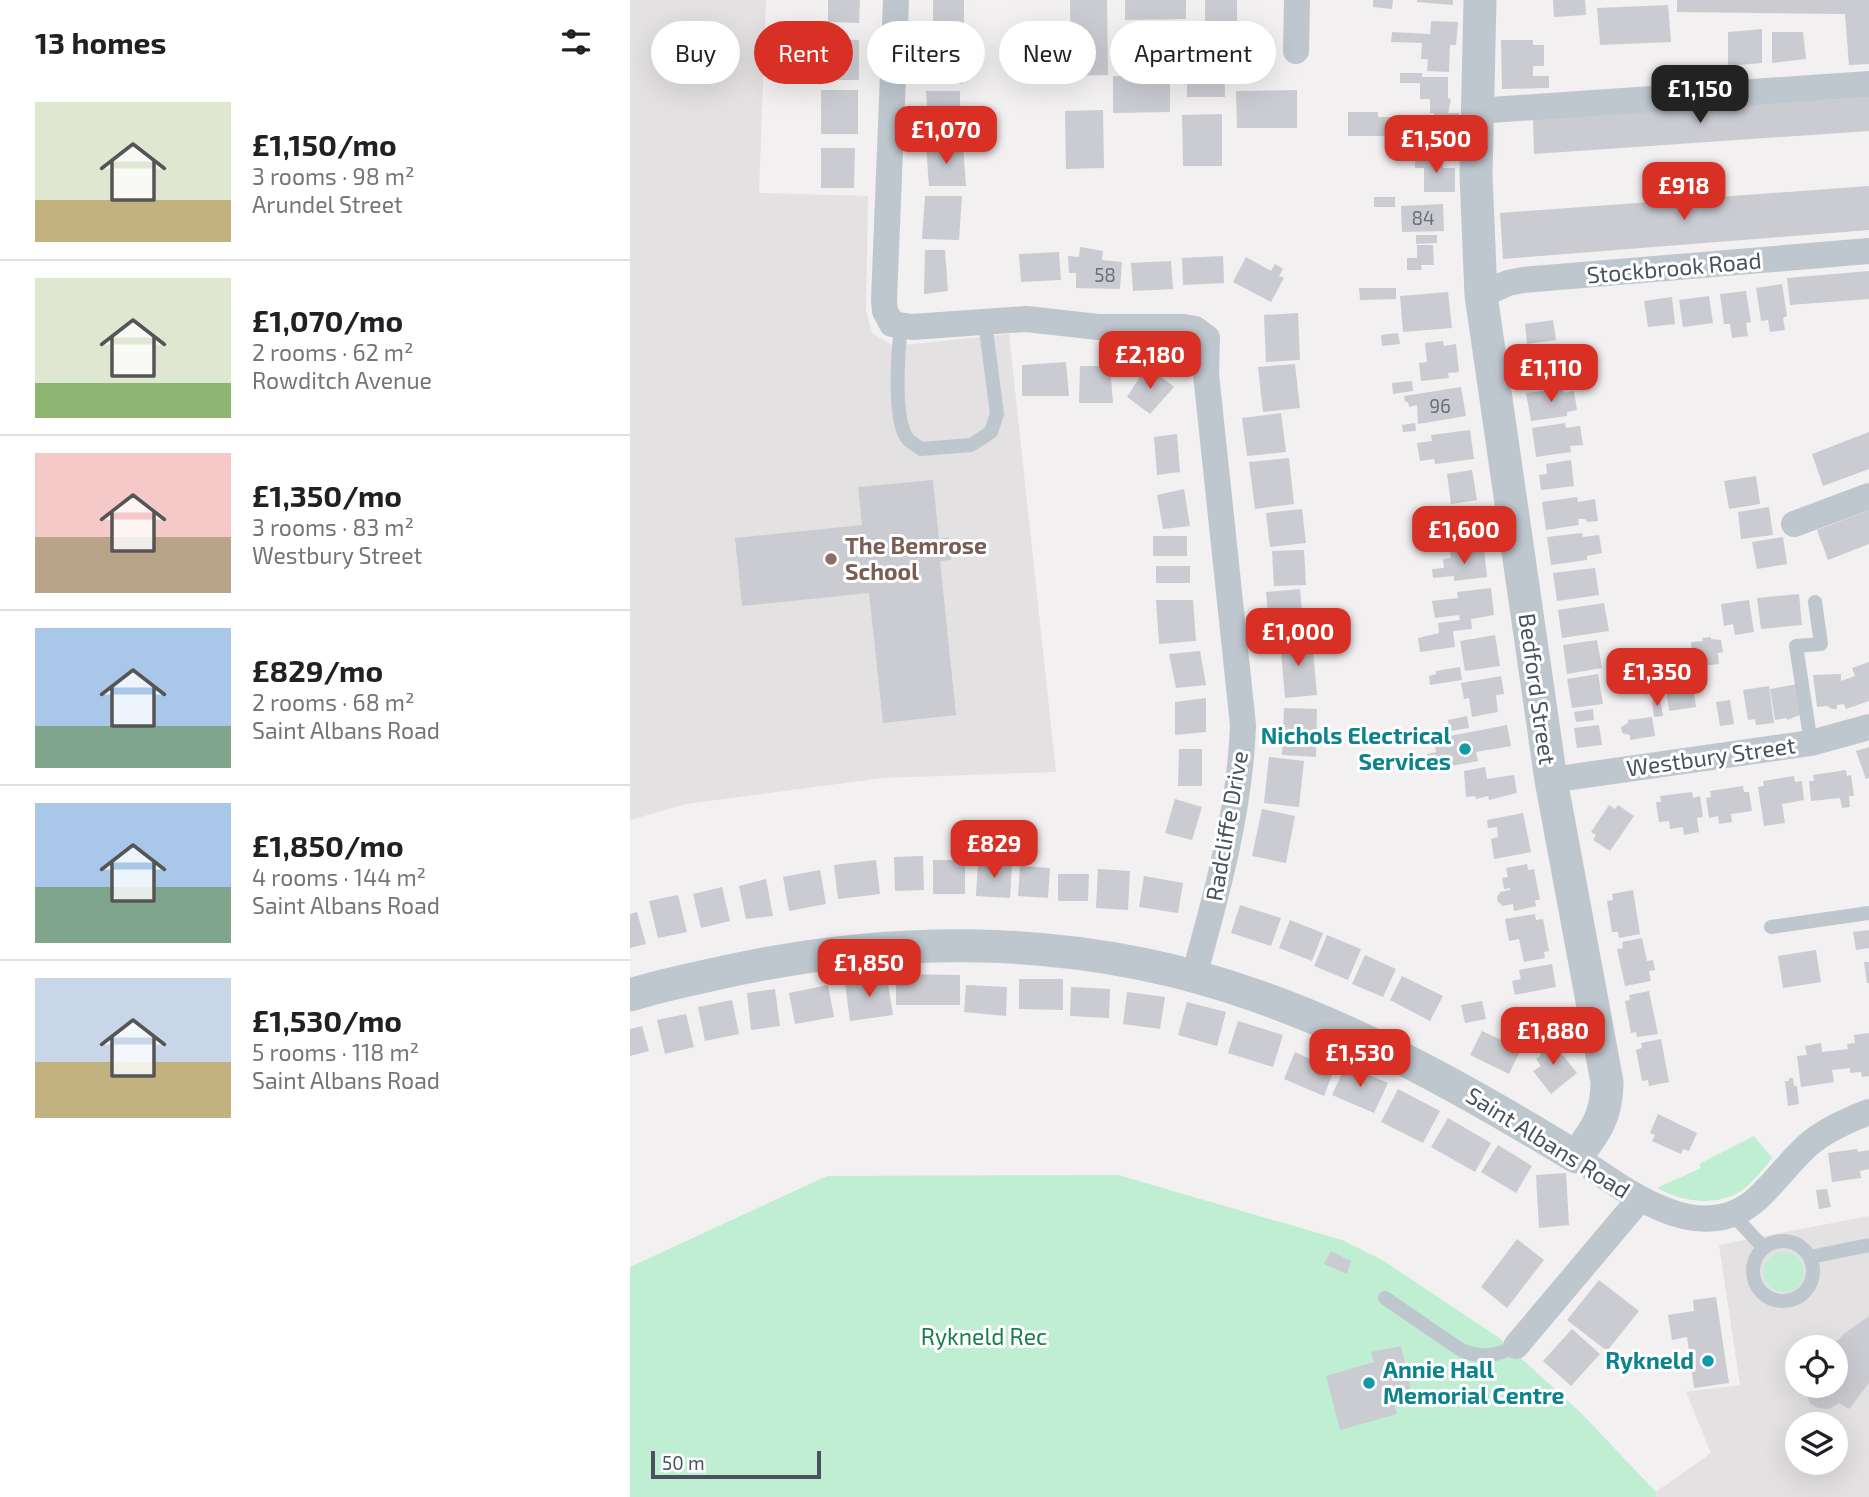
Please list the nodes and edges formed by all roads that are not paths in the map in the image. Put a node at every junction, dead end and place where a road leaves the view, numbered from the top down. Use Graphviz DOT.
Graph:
graph roads {
  1 [pos="896,0"];
  2 [pos="1297,0"];
  3 [pos="1480,0"];
  4 [pos="1296,51"];
  5 [pos="1869,84"];
  6 [pos="1476,111"];
  7 [pos="1869,251"];
  8 [pos="1481,295"];
  9 [pos="893,319"];
  10 [pos="985,322"];
  11 [pos="1869,496"];
  12 [pos="1794,524"];
  13 [pos="1815,602"];
  14 [pos="1869,727"];
  15 [pos="1811,743"];
  16 [pos="1551,780"];
  17 [pos="1869,913"];
  18 [pos="1771,927"];
  19 [pos="1194,976"];
  20 [pos="630,995"];
  21 [pos="1869,1112"];
  22 [pos="1576,1157"];
  23 [pos="1639,1199"];
  24 [pos="1733,1214"];
  25 [pos="1869,1245"];
  26 [pos="1764,1248"];
  27 [pos="1810,1258"];
  28 [pos="1385,1298"];
  29 [pos="1516,1346"];
  1 -- 9 [label="street"];
  2 -- 4 [label="street"];
  3 -- 6 [label="street, Bedford Street"];
  5 -- 6 [label="street"];
  6 -- 8 [label="street, Bedford Street"];
  7 -- 8 [label="street, Stockbrook Road"];
  8 -- 16 [label="street, Bedford Street"];
  9 -- 10 [label="street, Radcliffe Drive"];
  9 -- 10 [label="lane"];
  10 -- 19 [label="street, Radcliffe Drive"];
  11 -- 12 [label="street"];
  13 -- 15 [label="lane"];
  14 -- 15 [label="street, Westbury Street"];
  15 -- 16 [label="street, Westbury Street"];
  16 -- 22 [label="street, Bedford Street"];
  17 -- 18 [label="lane"];
  19 -- 20 [label="street, Saint Albans Road"];
  19 -- 22 [label="street, Saint Albans Road"];
  21 -- 24 [label="street, Saint Albans Road"];
  22 -- 23 [label="street, Saint Albans Road"];
  23 -- 24 [label="street, Saint Albans Road"];
  23 -- 29 [label="street"];
  24 -- 26 [label="lane"];
  25 -- 27 [label="lane"];
  26 -- 27 [label="lane"];
  26 -- 27 [label="lane"];
  28 -- 29 [label="lane"];
}
